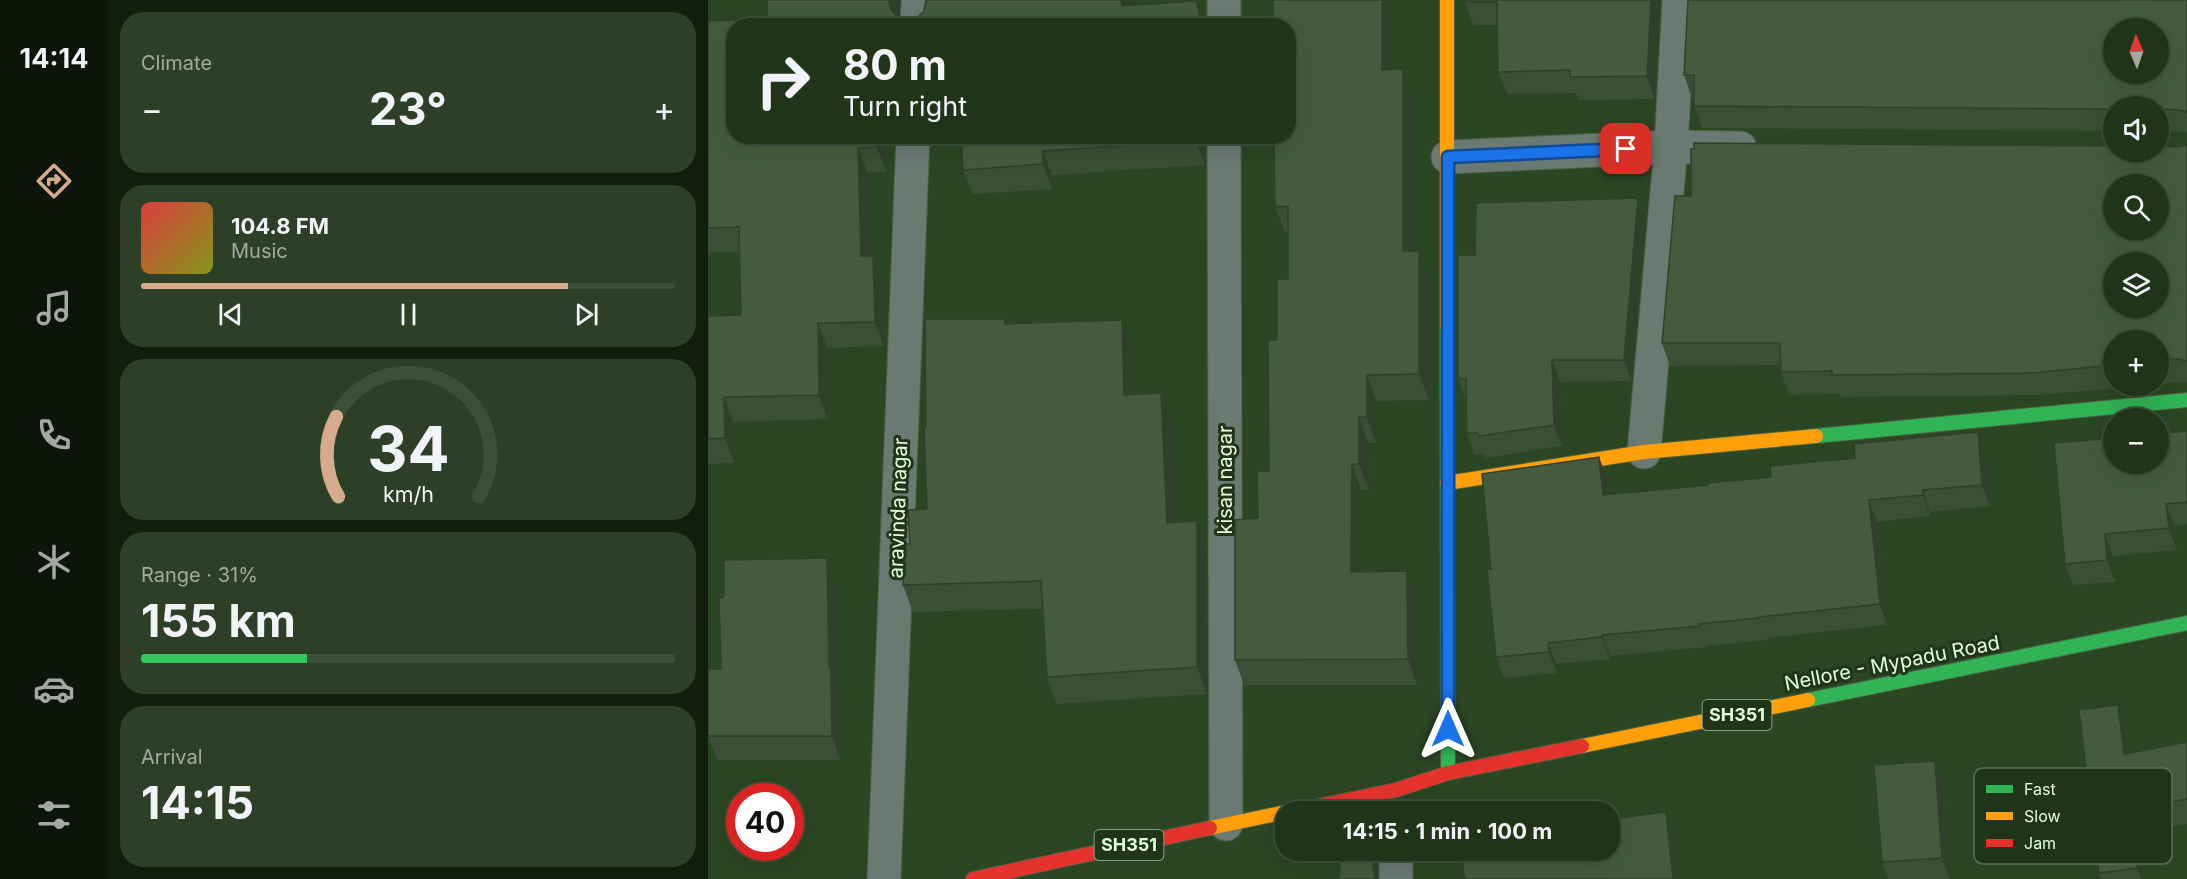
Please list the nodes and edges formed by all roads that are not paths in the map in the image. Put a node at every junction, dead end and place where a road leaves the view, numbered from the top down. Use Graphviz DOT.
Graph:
graph roads {
  1 [pos="918,0"];
  2 [pos="1224,0"];
  3 [pos="1447,0"];
  4 [pos="1679,0"];
  5 [pos="917,18"];
  6 [pos="1224,18"];
  7 [pos="912,144"];
  8 [pos="1224,144"];
  9 [pos="1671,147"];
  10 [pos="1767,148"];
  11 [pos="1448,157"];
  12 [pos="2187,400"];
  13 [pos="1644,452"];
  14 [pos="1447,483"];
  15 [pos="2187,623"];
  16 [pos="1448,773"];
  17 [pos="1396,801"];
  18 [pos="1275,814"];
  19 [pos="1226,824"];
  20 [pos="1396,861"];
  21 [pos="884,879"];
  22 [pos="973,879"];
  23 [pos="1396,879"];
  1 -- 5 [label="street"];
  2 -- 6 [label="street"];
  3 -- 11 [label="street"];
  4 -- 9 [label="street"];
  7 -- 21 [label="street, aravinda nagar"];
  8 -- 19 [label="street, kisan nagar"];
  9 -- 10 [label="street"];
  9 -- 11 [label="street"];
  9 -- 13 [label="street"];
  11 -- 14 [label="street"];
  12 -- 13 [label="street"];
  13 -- 14 [label="street"];
  14 -- 16 [label="street"];
  15 -- 16 [label="street, Nellore - Mypadu Road / SH351"];
  16 -- 17 [label="street, Nellore - Mypadu Road / SH351"];
  18 -- 19 [label="street, Nellore - Mypadu Road / SH351"];
  19 -- 22 [label="street, Nellore - Mypadu Road / SH351"];
  20 -- 23 [label="street"];
}
